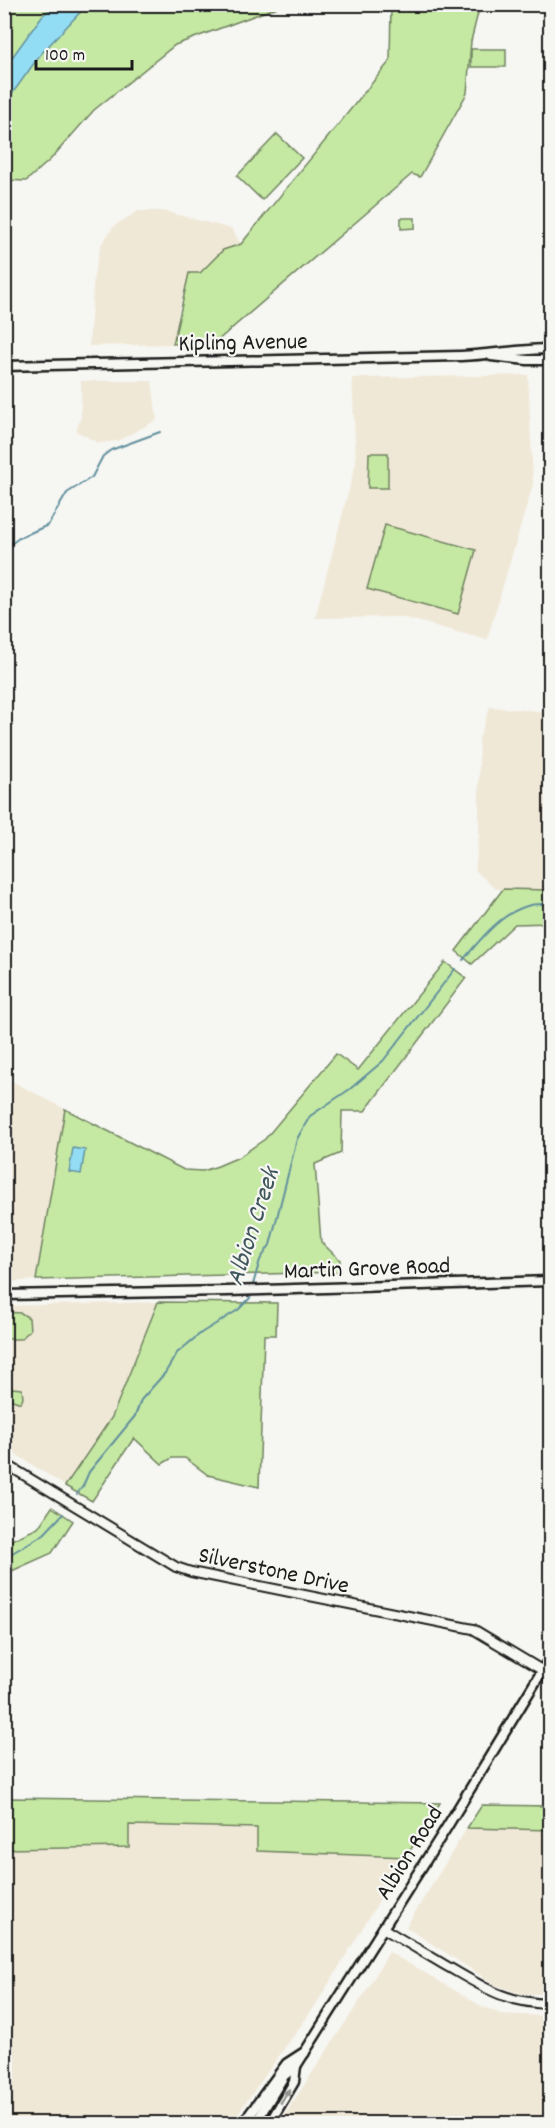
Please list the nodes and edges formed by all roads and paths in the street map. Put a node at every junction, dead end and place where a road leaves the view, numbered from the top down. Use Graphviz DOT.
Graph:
graph roads {
  1 [pos="550,349"];
  2 [pos="483,355"];
  3 [pos="550,360"];
  4 [pos="4,366"];
  5 [pos="550,1281"];
  6 [pos="4,1295"];
  7 [pos="4,1463"];
  8 [pos="550,1658"];
  9 [pos="547,1673"];
  10 [pos="382,1928"];
  11 [pos="550,2004"];
  12 [pos="304,2053"];
  13 [pos="296,2066"];
  14 [pos="243,2124"];
  15 [pos="255,2124"];
  16 [pos="269,2124"];
  1 -- 2 [label="main road, Kipling Avenue"];
  2 -- 3 [label="main road, Kipling Avenue"];
  2 -- 4 [label="main road, Kipling Avenue"];
  5 -- 6 [label="main road, Martin Grove Road"];
  7 -- 9 [label="street, Silverstone Drive"];
  8 -- 9 [label="main road, Albion Road"];
  9 -- 10 [label="main road, Albion Road"];
  10 -- 11 [label="street"];
  10 -- 12 [label="main road, Albion Road"];
  12 -- 13 [label="main road, Albion Road"];
  12 -- 14 [label="main road"];
  13 -- 15 [label="main road, Albion Road"];
  16 -- 13 [label="main road, Albion Road, one-way"];
}
